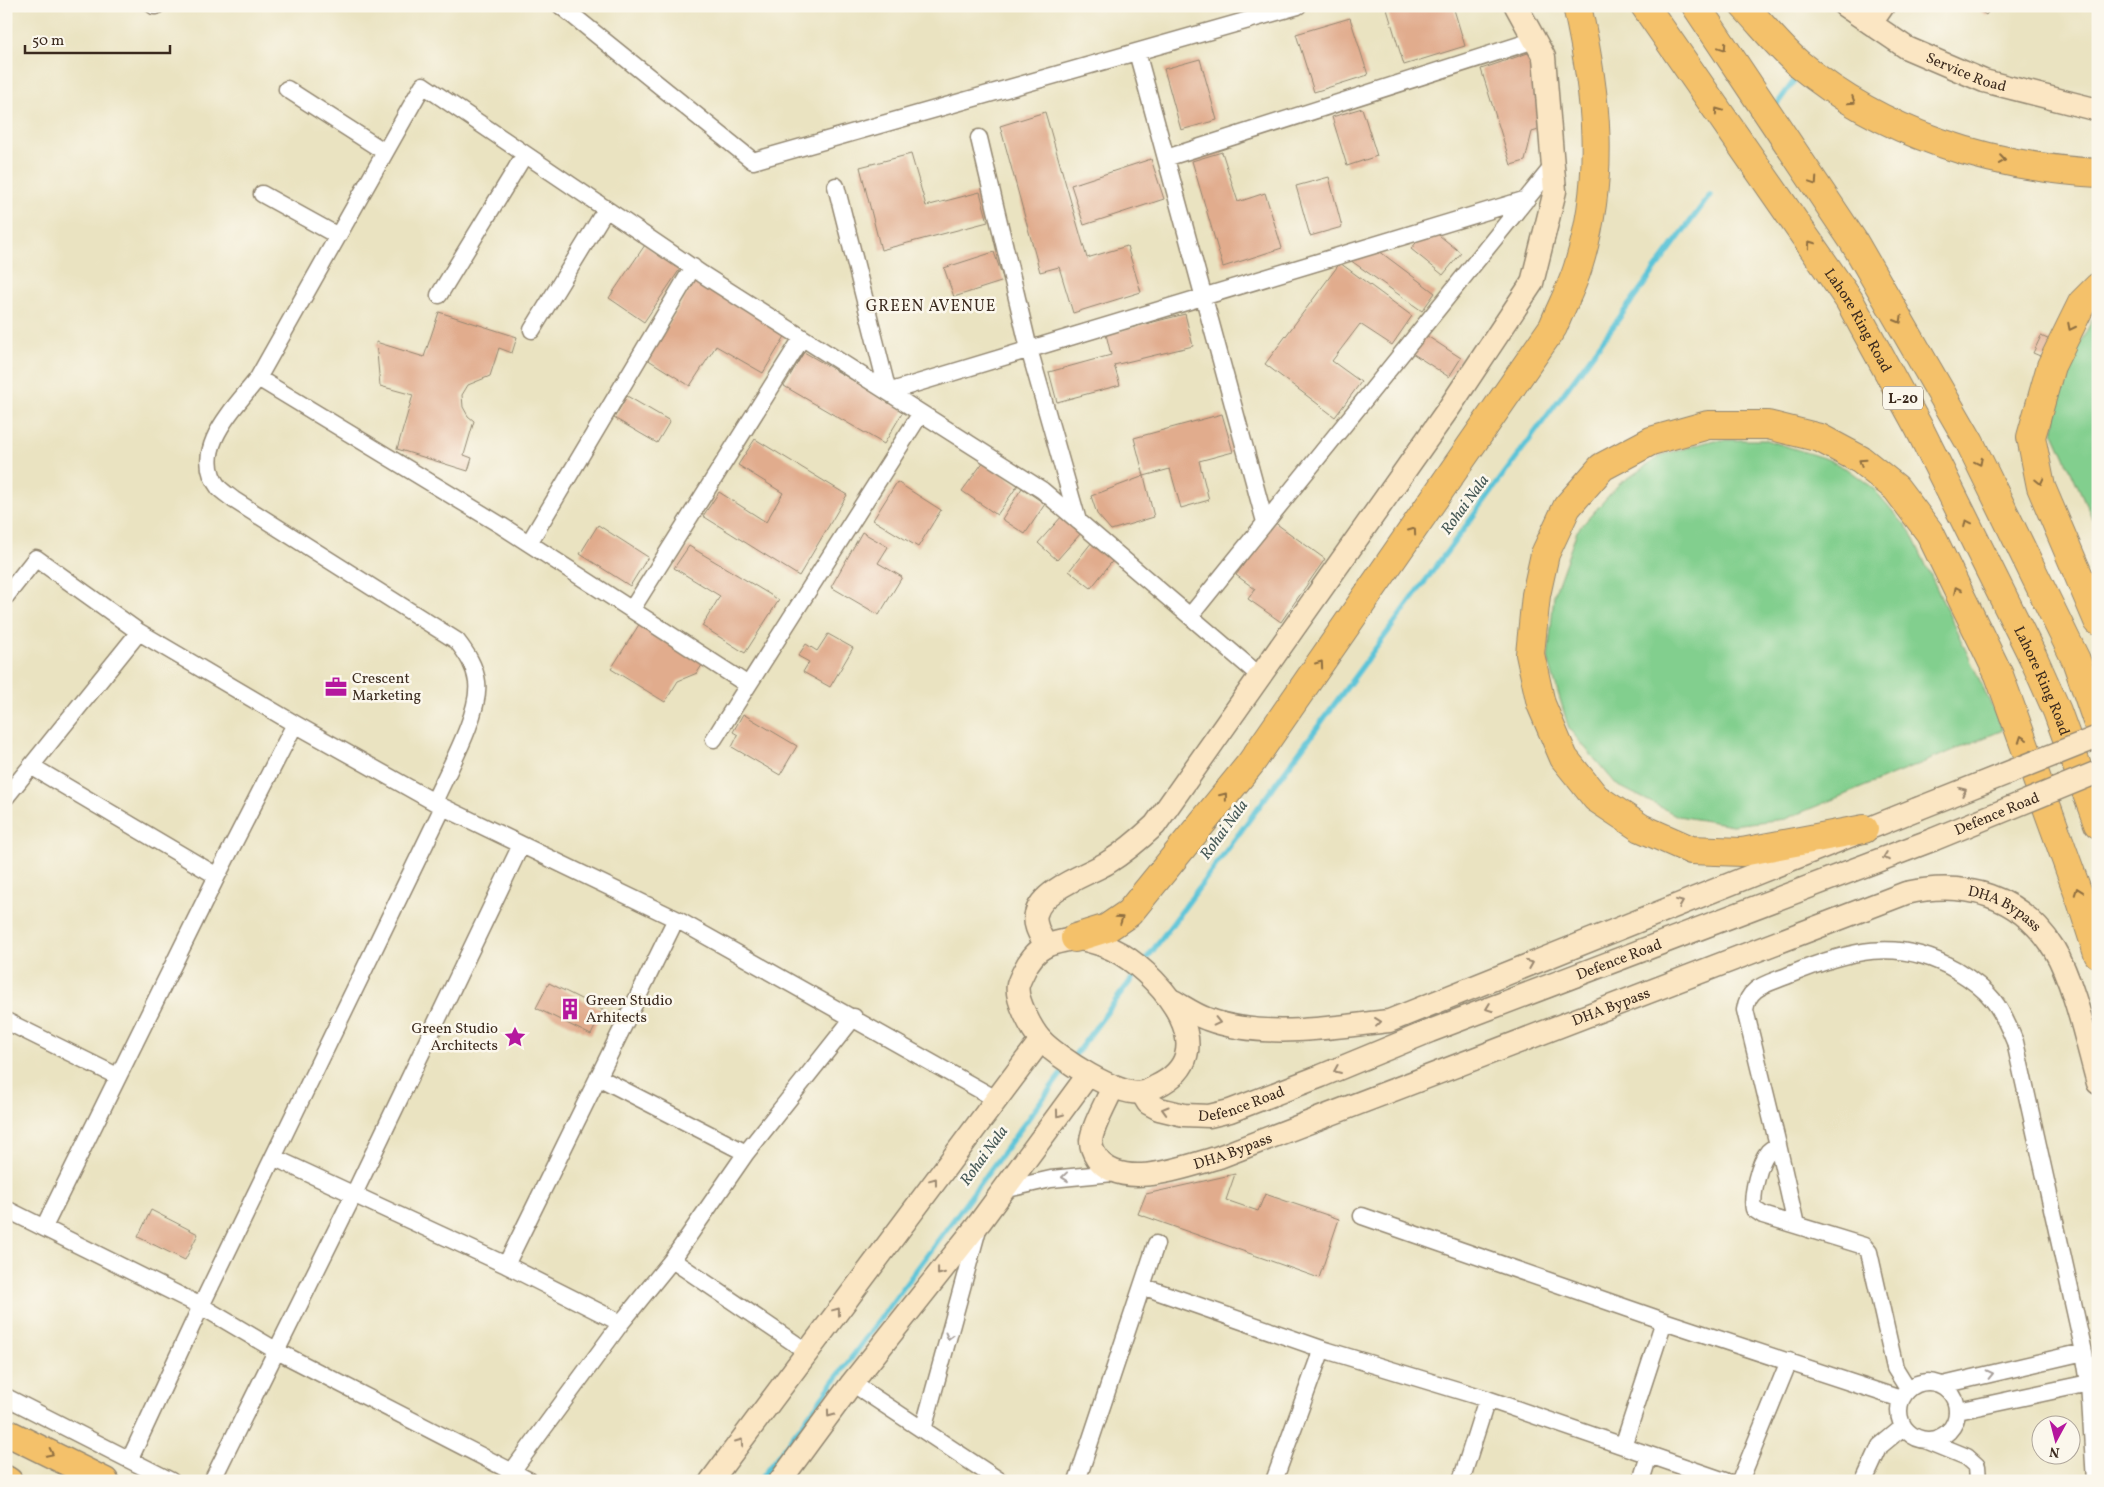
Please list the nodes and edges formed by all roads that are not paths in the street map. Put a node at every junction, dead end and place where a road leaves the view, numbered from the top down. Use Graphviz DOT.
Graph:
graph roads {
  1 [pos="561,6"];
  2 [pos="1298,6"];
  3 [pos="1516,6"];
  4 [pos="1577,6"];
  5 [pos="1645,6"];
  6 [pos="1696,6"];
  7 [pos="1744,6"];
  8 [pos="1845,6"];
  9 [pos="1877,15"];
  10 [pos="1535,40"];
  11 [pos="1137,52"];
  12 [pos="287,89"];
  13 [pos="2098,110"];
  14 [pos="979,138"];
  15 [pos="386,152"];
  16 [pos="524,154"];
  17 [pos="1166,158"];
  18 [pos="1553,166"];
  19 [pos="2098,173"];
  20 [pos="836,186"];
  21 [pos="262,194"];
  22 [pos="1527,199"];
  23 [pos="606,209"];
  24 [pos="338,236"];
  25 [pos="693,267"];
  26 [pos="2098,287"];
  27 [pos="439,294"];
  28 [pos="1204,296"];
  29 [pos="532,330"];
  30 [pos="802,338"];
  31 [pos="1029,349"];
  32 [pos="258,378"];
  33 [pos="888,392"];
  34 [pos="921,413"];
  35 [pos="1078,520"];
  36 [pos="1265,522"];
  37 [pos="529,543"];
  38 [pos="6,596"];
  39 [pos="632,610"];
  40 [pos="1190,616"];
  41 [pos="2098,621"];
  42 [pos="139,632"];
  43 [pos="1260,676"];
  44 [pos="748,685"];
  45 [pos="295,724"];
  46 [pos="2098,724"];
  47 [pos="2098,737"];
  48 [pos="714,738"];
  49 [pos="31,766"];
  50 [pos="2098,772"];
  51 [pos="6,797"];
  52 [pos="439,805"];
  53 [pos="2098,824"];
  54 [pos="1864,829"];
  55 [pos="521,846"];
  56 [pos="217,876"];
  57 [pos="676,919"];
  58 [pos="1075,938"];
  59 [pos="1046,946"];
  60 [pos="2098,954"];
  61 [pos="1173,1001"];
  62 [pos="854,1017"];
  63 [pos="6,1021"];
  64 [pos="1041,1040"];
  65 [pos="1088,1075"];
  66 [pos="117,1076"];
  67 [pos="598,1077"];
  68 [pos="2098,1083"];
  69 [pos="1113,1088"];
  70 [pos="1142,1093"];
  71 [pos="996,1099"];
  72 [pos="1778,1146"];
  73 [pos="746,1153"];
  74 [pos="275,1158"];
  75 [pos="1114,1173"];
  76 [pos="1003,1190"];
  77 [pos="353,1196"];
  78 [pos="6,1209"];
  79 [pos="1362,1216"];
  80 [pos="980,1222"];
  81 [pos="1796,1225"];
  82 [pos="44,1227"];
  83 [pos="1156,1244"];
  84 [pos="672,1260"];
  85 [pos="506,1265"];
  86 [pos="1142,1286"];
  87 [pos="201,1306"];
  88 [pos="1664,1321"];
  89 [pos="621,1323"];
  90 [pos="1322,1349"];
  91 [pos="277,1350"];
  92 [pos="806,1352"];
  93 [pos="2084,1352"];
  94 [pos="1789,1361"];
  95 [pos="852,1383"];
  96 [pos="2089,1383"];
  97 [pos="1943,1385"];
  98 [pos="1905,1394"];
  99 [pos="6,1398"];
  100 [pos="1487,1399"];
  101 [pos="1958,1411"];
  102 [pos="1903,1427"];
  103 [pos="924,1430"];
  104 [pos="6,1432"];
  105 [pos="1928,1441"];
  106 [pos="1623,1446"];
  107 [pos="1649,1455"];
  108 [pos="130,1459"];
  109 [pos="513,1470"];
  110 [pos="992,1479"];
  111 [pos="105,1481"];
  112 [pos="170,1481"];
  113 [pos="212,1481"];
  114 [pos="530,1481"];
  115 [pos="711,1481"];
  116 [pos="780,1481"];
  117 [pos="1077,1481"];
  118 [pos="1274,1481"];
  119 [pos="1461,1481"];
  120 [pos="1641,1481"];
  121 [pos="1725,1481"];
  122 [pos="1740,1481"];
  123 [pos="1864,1481"];
  124 [pos="1978,1481"];
  125 [pos="2095,1481"];
  1 -- 11 [label="street"];
  2 -- 11 [label="street"];
  3 -- 10 [label="main road"];
  58 -- 4 [label="highway, one-way"];
  53 -- 5 [label="highway, Lahore Ring Road / L-20, one-way"];
  6 -- 46 [label="highway, L-20, one-way"];
  7 -- 19 [label="highway, one-way"];
  8 -- 9 [label="main road, Service Road"];
  9 -- 13 [label="main road, Service Road"];
  10 -- 17 [label="street"];
  10 -- 18 [label="main road"];
  11 -- 17 [label="street"];
  12 -- 15 [label="street"];
  14 -- 31 [label="street"];
  15 -- 16 [label="street"];
  15 -- 24 [label="street"];
  16 -- 23 [label="street"];
  16 -- 27 [label="street"];
  17 -- 28 [label="street"];
  18 -- 22 [label="street"];
  18 -- 43 [label="main road"];
  20 -- 33 [label="street"];
  21 -- 24 [label="street"];
  22 -- 28 [label="street"];
  22 -- 36 [label="street"];
  23 -- 25 [label="street"];
  23 -- 29 [label="street"];
  24 -- 32 [label="street"];
  25 -- 30 [label="street"];
  25 -- 37 [label="street"];
  26 -- 41 [label="highway, one-way"];
  28 -- 31 [label="street"];
  28 -- 36 [label="street"];
  30 -- 33 [label="street"];
  30 -- 39 [label="street"];
  31 -- 33 [label="street"];
  31 -- 35 [label="street"];
  32 -- 37 [label="street"];
  32 -- 52 [label="street"];
  33 -- 34 [label="street"];
  34 -- 35 [label="street"];
  34 -- 44 [label="street"];
  35 -- 40 [label="street"];
  36 -- 40 [label="street"];
  37 -- 39 [label="street"];
  38 -- 42 [label="street"];
  39 -- 44 [label="street"];
  40 -- 43 [label="street"];
  42 -- 45 [label="street"];
  42 -- 49 [label="street"];
  43 -- 59 [label="main road"];
  44 -- 48 [label="street"];
  45 -- 52 [label="street"];
  45 -- 56 [label="street"];
  54 -- 47 [label="main road, Defence Road, one-way, bridge"];
  49 -- 51 [label="street"];
  49 -- 56 [label="street"];
  50 -- 70 [label="main road, Defence Road, one-way, bridge"];
  52 -- 55 [label="street"];
  52 -- 74 [label="street"];
  60 -- 54 [label="highway, one-way"];
  61 -- 54 [label="main road, Defence Road, one-way"];
  55 -- 57 [label="street"];
  55 -- 77 [label="street"];
  56 -- 66 [label="street"];
  57 -- 62 [label="street"];
  57 -- 67 [label="street"];
  58 -- 59 [label="main road"];
  58 -- 61 [label="main road"];
  59 -- 64 [label="main road"];
  61 -- 70 [label="main road"];
  62 -- 71 [label="street"];
  62 -- 73 [label="street"];
  63 -- 66 [label="street"];
  64 -- 65 [label="main road"];
  64 -- 71 [label="main road"];
  65 -- 69 [label="main road"];
  65 -- 76 [label="main road, one-way"];
  66 -- 82 [label="street"];
  67 -- 73 [label="street"];
  67 -- 85 [label="street"];
  68 -- 75 [label="main road, DHA Bypass"];
  69 -- 70 [label="main road"];
  69 -- 75 [label="main road"];
  92 -- 71 [label="main road, one-way"];
  72 -- 81 [label="street"];
  72 -- 81 [label="street"];
  72 -- 93 [label="street"];
  73 -- 84 [label="street"];
  74 -- 77 [label="street"];
  74 -- 87 [label="street"];
  75 -- 76 [label="street, one-way"];
  76 -- 80 [label="main road"];
  77 -- 85 [label="street"];
  77 -- 91 [label="street"];
  78 -- 82 [label="street"];
  79 -- 88 [label="street"];
  80 -- 95 [label="main road, one-way"];
  80 -- 103 [label="street, one-way"];
  81 -- 98 [label="street"];
  82 -- 87 [label="street"];
  83 -- 86 [label="street"];
  84 -- 89 [label="street"];
  84 -- 92 [label="street"];
  85 -- 89 [label="street"];
  86 -- 90 [label="street"];
  86 -- 117 [label="street"];
  87 -- 91 [label="street"];
  87 -- 108 [label="street"];
  88 -- 94 [label="street"];
  88 -- 106 [label="street"];
  89 -- 109 [label="street"];
  90 -- 100 [label="street"];
  90 -- 118 [label="street"];
  91 -- 109 [label="street"];
  91 -- 113 [label="street"];
  115 -- 92 [label="main road, one-way"];
  93 -- 96 [label="street"];
  97 -- 93 [label="street, one-way"];
  94 -- 98 [label="street"];
  94 -- 122 [label="street"];
  95 -- 103 [label="street"];
  95 -- 116 [label="main road, one-way"];
  96 -- 101 [label="street"];
  96 -- 125 [label="street"];
  97 -- 98 [label="street"];
  97 -- 101 [label="street"];
  98 -- 102 [label="street"];
  99 -- 108 [label="street"];
  100 -- 106 [label="street"];
  100 -- 119 [label="street"];
  101 -- 105 [label="street"];
  102 -- 105 [label="street"];
  102 -- 123 [label="street"];
  103 -- 110 [label="street"];
  104 -- 111 [label="main road, one-way"];
  105 -- 124 [label="street"];
  106 -- 107 [label="street"];
  107 -- 120 [label="street"];
  107 -- 121 [label="street"];
  108 -- 112 [label="street"];
  109 -- 114 [label="street"];
}
